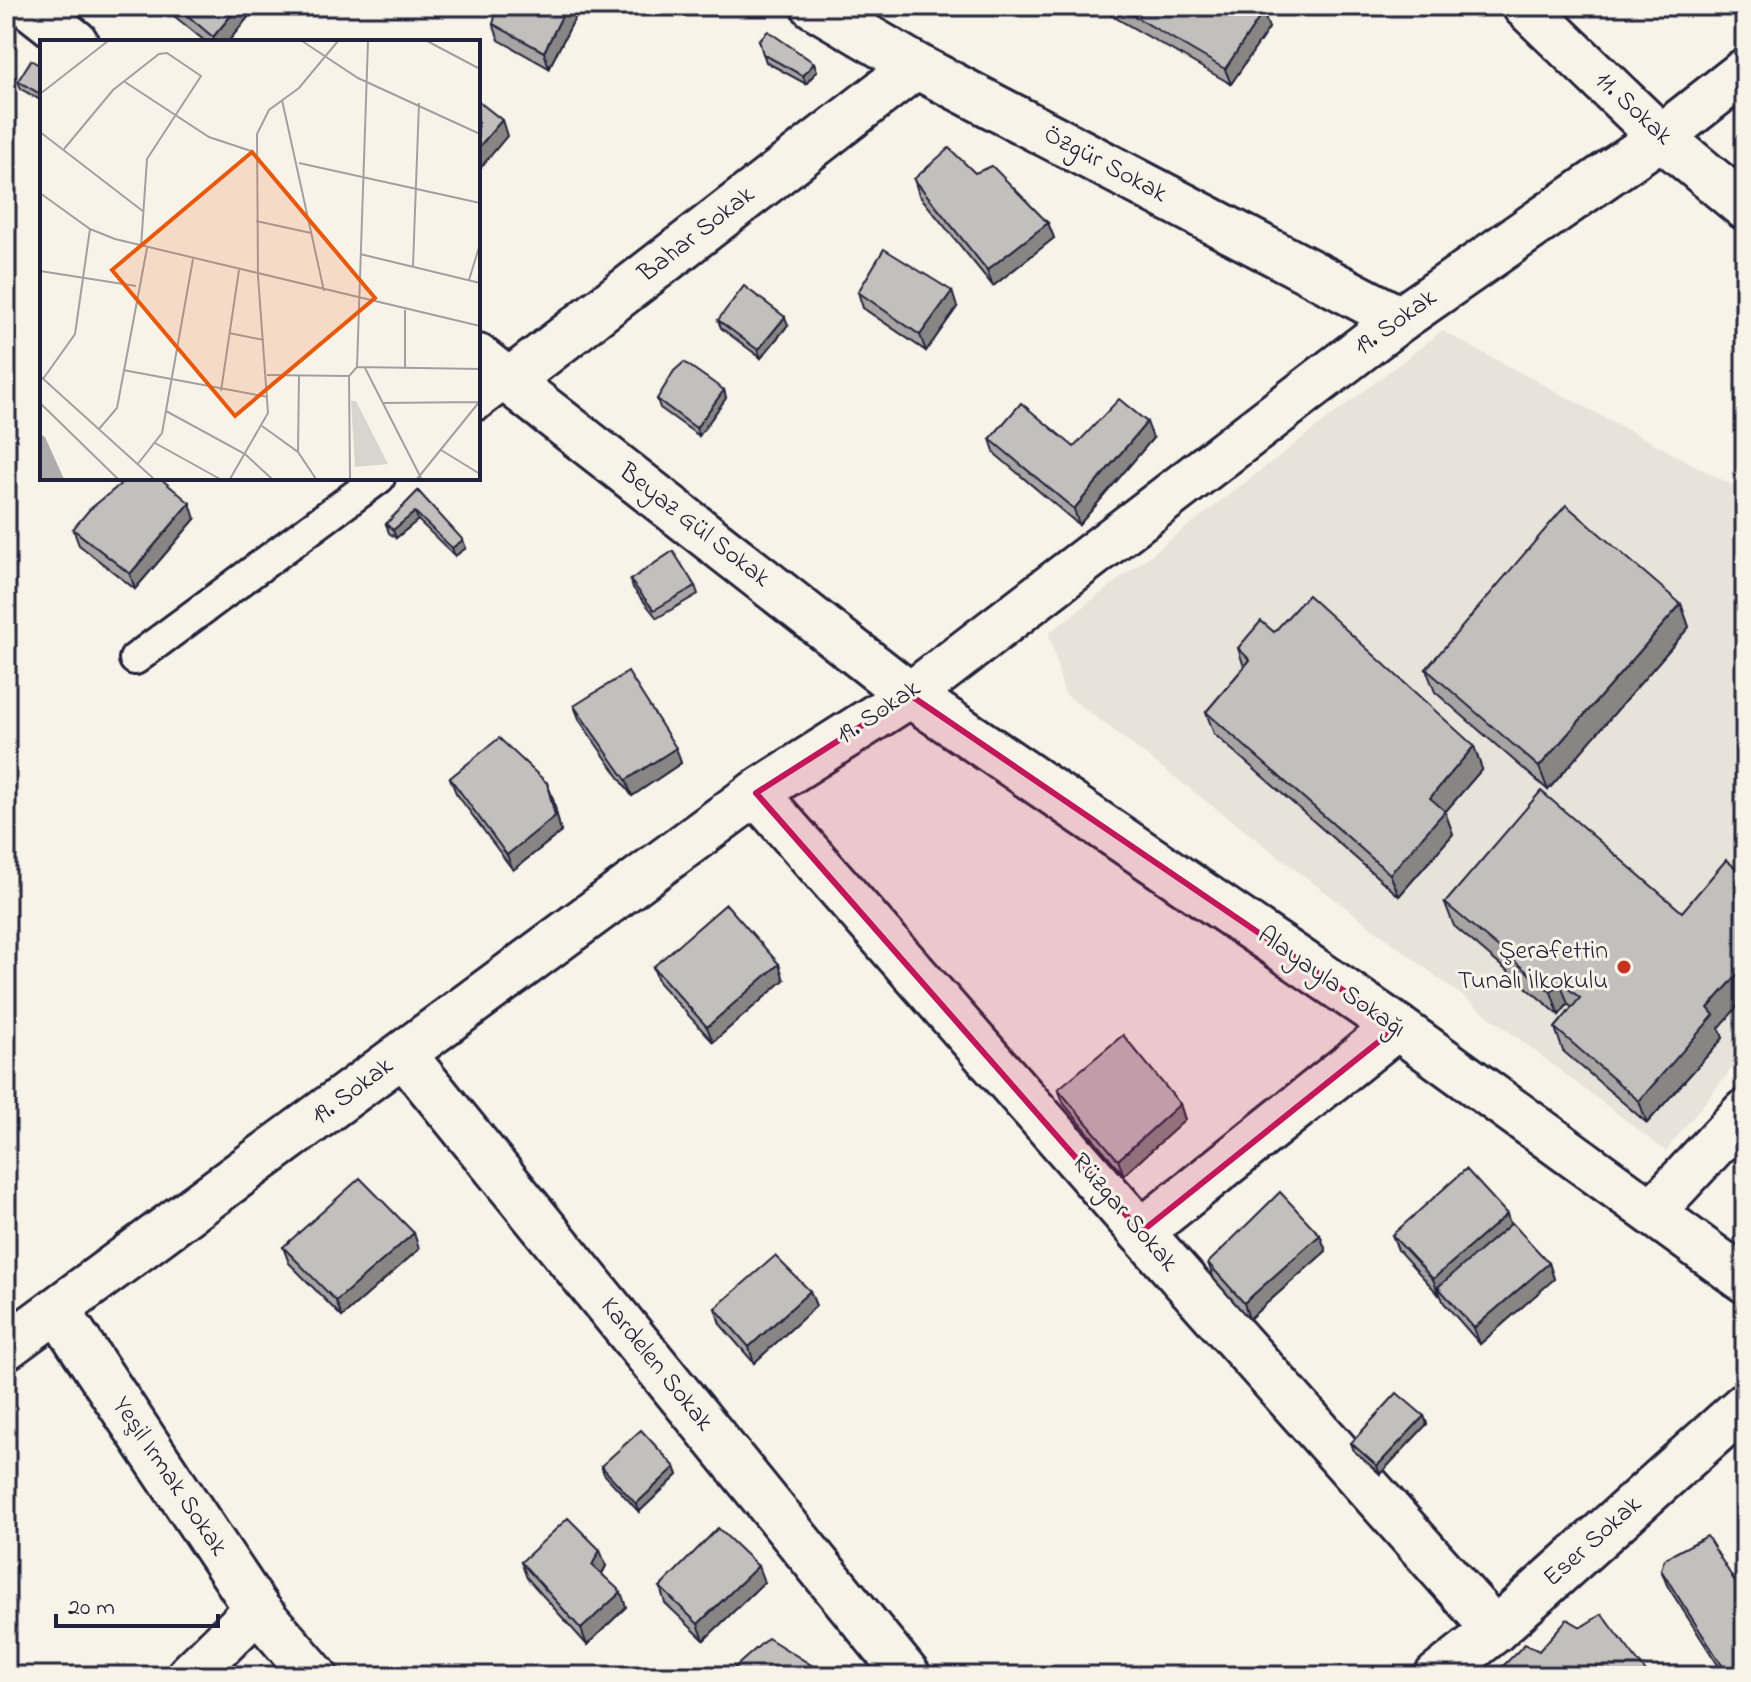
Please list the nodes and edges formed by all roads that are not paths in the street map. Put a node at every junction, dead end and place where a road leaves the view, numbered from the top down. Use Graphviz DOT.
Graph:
graph roads {
  1 [pos="29,6"];
  2 [pos="814,6"];
  3 [pos="1525,6"];
  4 [pos="72,40"];
  5 [pos="916,66"];
  6 [pos="1745,71"];
  7 [pos="1661,137"];
  8 [pos="1745,207"];
  9 [pos="1400,319"];
  10 [pos="488,381"];
  11 [pos="376,480"];
  12 [pos="135,659"];
  13 [pos="910,695"];
  14 [pos="756,793"];
  15 [pos="1397,1027"];
  16 [pos="404,1055"];
  17 [pos="1745,1112"];
  18 [pos="1652,1212"];
  19 [pos="1141,1232"];
  20 [pos="1745,1280"];
  21 [pos="58,1311"];
  22 [pos="8,1341"];
  23 [pos="1745,1405"];
  24 [pos="257,1609"];
  25 [pos="1495,1630"];
  26 [pos="189,1676"];
  27 [pos="315,1676"];
  28 [pos="908,1676"];
  29 [pos="1437,1676"];
  1 -- 4 [label="street"];
  2 -- 5 [label="street, Özgür Sokak"];
  3 -- 7 [label="street, 11. Sokak"];
  5 -- 9 [label="street, Özgür Sokak"];
  5 -- 10 [label="street, Bahar Sokak"];
  6 -- 7 [label="street, 19. Sokak"];
  7 -- 8 [label="street, 11. Sokak"];
  7 -- 9 [label="street, 19. Sokak"];
  9 -- 13 [label="street, 19. Sokak"];
  10 -- 13 [label="street, Beyaz Gül Sokak"];
  11 -- 12 [label="lane"];
  13 -- 14 [label="street, 19. Sokak"];
  13 -- 15 [label="street, Alayayla Sokağı"];
  14 -- 16 [label="street, 19. Sokak"];
  14 -- 19 [label="street, Rüzgar Sokak"];
  15 -- 18 [label="street, Alayayla Sokağı"];
  15 -- 19 [label="street"];
  16 -- 21 [label="street, 19. Sokak"];
  16 -- 28 [label="street, Kardelen Sokak"];
  17 -- 18 [label="street"];
  18 -- 20 [label="street, Alayayla Sokağı"];
  19 -- 25 [label="street, Rüzgar Sokak"];
  21 -- 22 [label="street, 19. Sokak"];
  21 -- 24 [label="street, Yeşil Irmak Sokak"];
  23 -- 25 [label="street, Eser Sokak"];
  24 -- 26 [label="street"];
  24 -- 27 [label="street, Yeşil Irmak Sokak"];
  25 -- 29 [label="street, Eser Sokak"];
}
